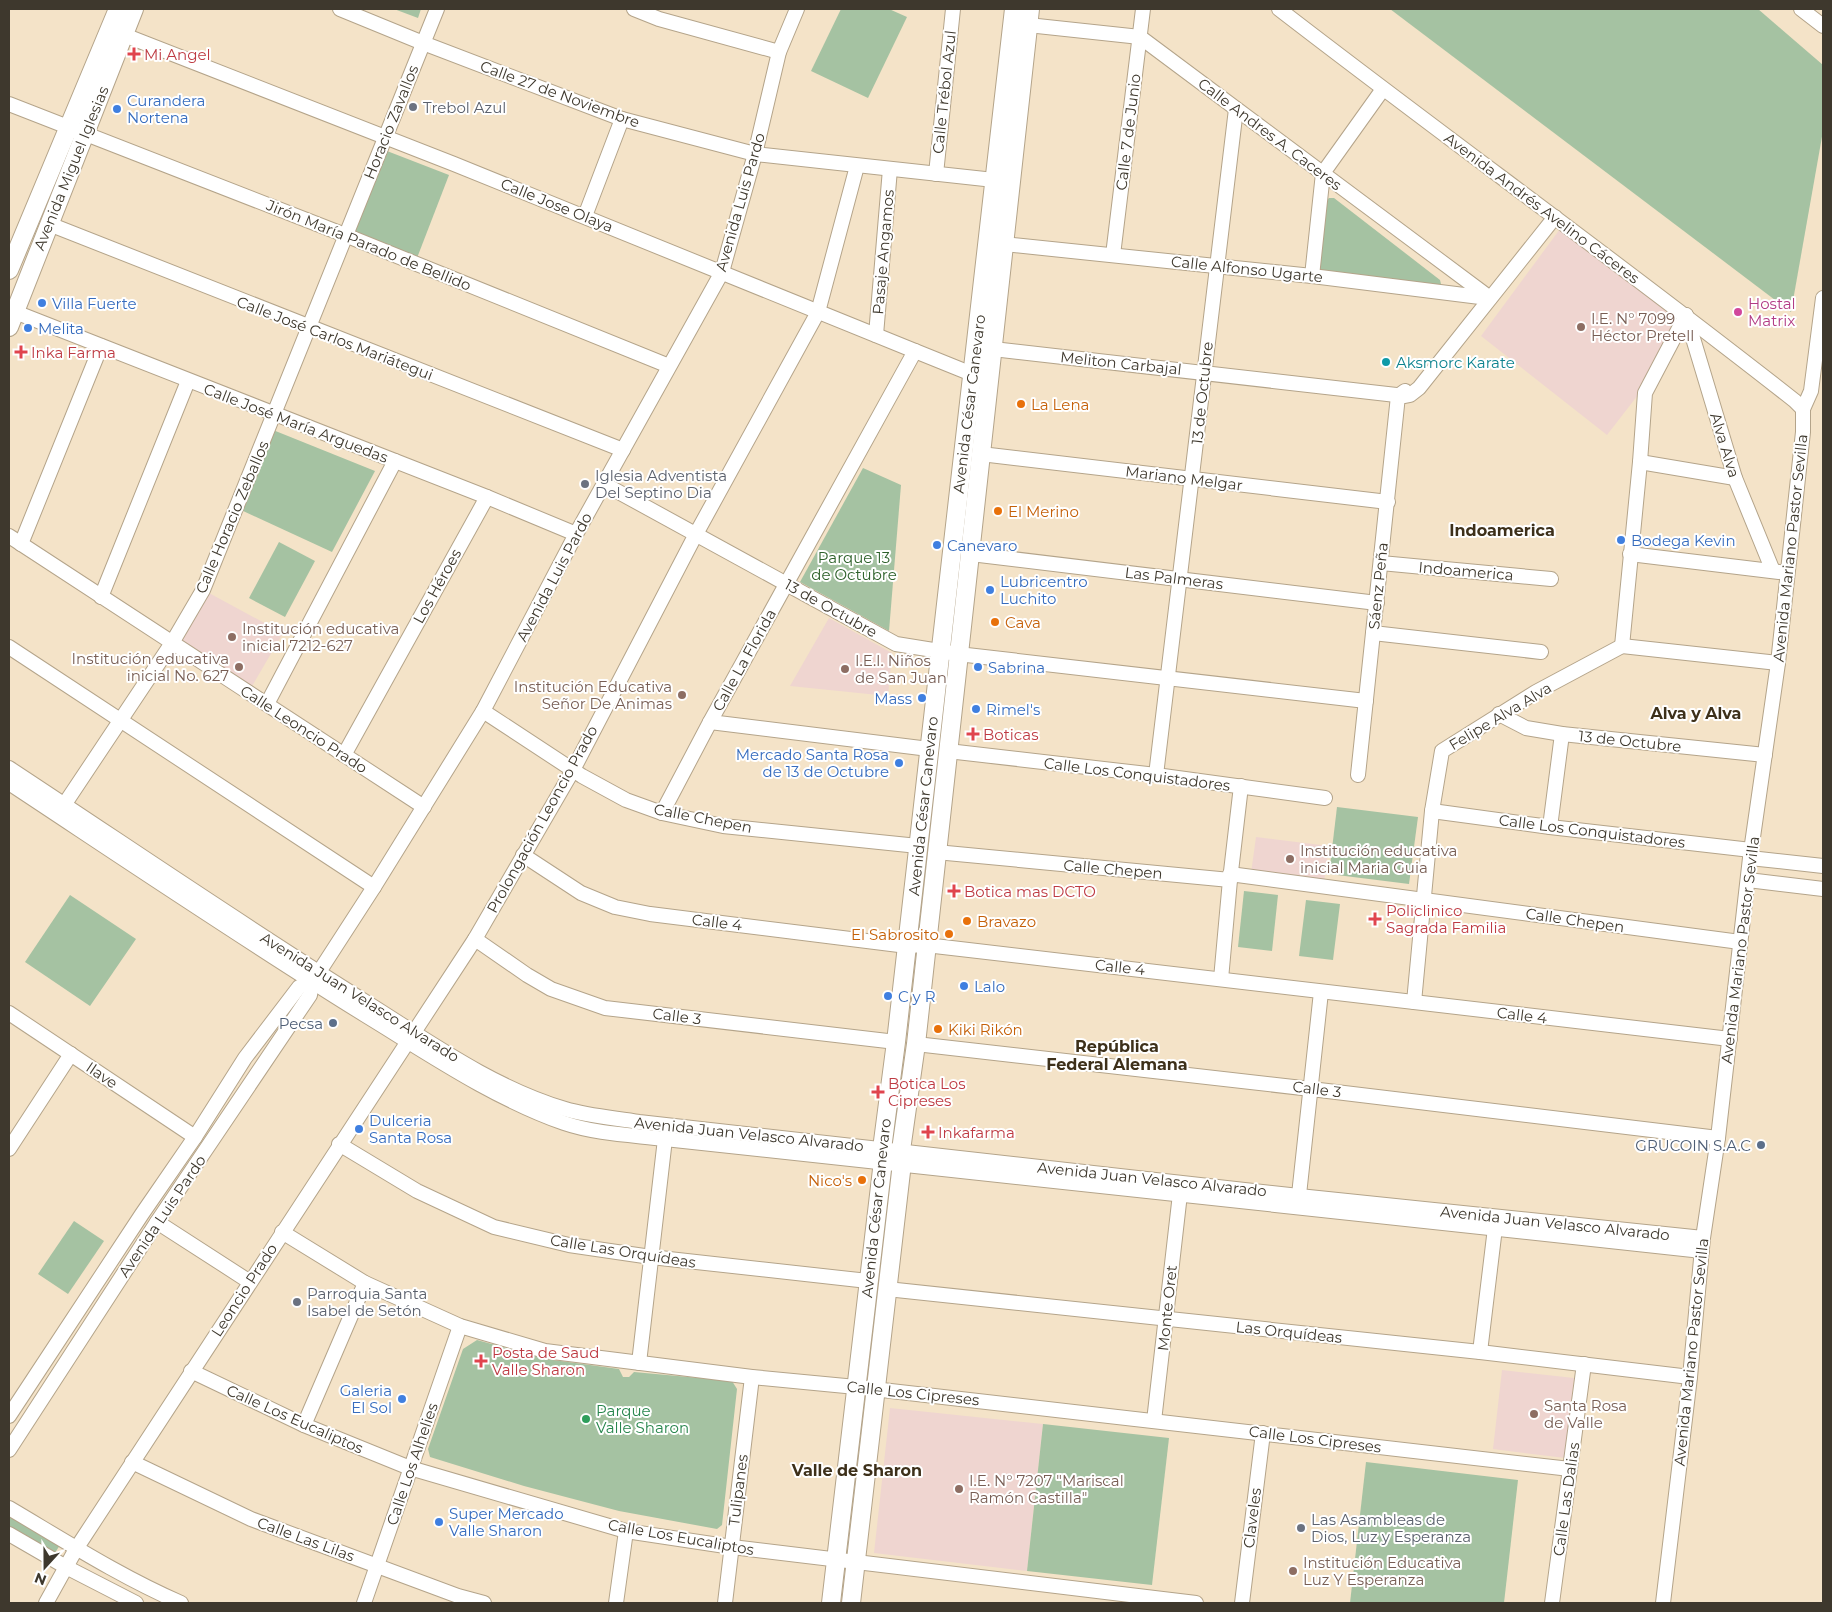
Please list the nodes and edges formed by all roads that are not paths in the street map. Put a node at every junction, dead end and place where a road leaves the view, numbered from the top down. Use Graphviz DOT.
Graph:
graph roads {
  1 [pos="118,9"];
  2 [pos="134,9"];
  3 [pos="340,9"];
  4 [pos="436,9"];
  5 [pos="634,9"];
  6 [pos="797,9"];
  7 [pos="953,9"];
  8 [pos="1014,9"];
  9 [pos="1143,9"];
  10 [pos="1279,9"];
  11 [pos="1801,9"];
  12 [pos="372,15"];
  13 [pos="1029,17"];
  14 [pos="1823,26"];
  15 [pos="124,36"];
  16 [pos="1140,37"];
  17 [pos="423,43"];
  18 [pos="779,52"];
  19 [pos="1382,89"];
  20 [pos="9,104"];
  21 [pos="1236,109"];
  22 [pos="622,119"];
  23 [pos="68,128"];
  24 [pos="85,135"];
  25 [pos="384,136"];
  26 [pos="755,154"];
  27 [pos="857,166"];
  28 [pos="890,169"];
  29 [pos="1323,173"];
  30 [pos="936,174"];
  31 [pos="994,180"];
  32 [pos="585,216"];
  33 [pos="1555,217"];
  34 [pos="49,224"];
  35 [pos="345,235"];
  36 [pos="1004,244"];
  37 [pos="1113,254"];
  38 [pos="1217,266"];
  39 [pos="9,270"];
  40 [pos="722,272"];
  41 [pos="1312,276"];
  42 [pos="1490,298"];
  43 [pos="1823,298"];
  44 [pos="818,312"];
  45 [pos="1686,315"];
  46 [pos="12,319"];
  47 [pos="308,328"];
  48 [pos="876,335"];
  49 [pos="101,346"];
  50 [pos="993,349"];
  51 [pos="914,351"];
  52 [pos="669,366"];
  53 [pos="1204,372"];
  54 [pos="981,375"];
  55 [pos="188,380"];
  56 [pos="1398,396"];
  57 [pos="1803,409"];
  58 [pos="274,415"];
  59 [pos="623,450"];
  60 [pos="981,454"];
  61 [pos="394,461"];
  62 [pos="1640,462"];
  63 [pos="1735,478"];
  64 [pos="1192,479"];
  65 [pos="604,484"];
  66 [pos="487,497"];
  67 [pos="1388,502"];
  68 [pos="576,534"];
  69 [pos="696,534"];
  70 [pos="9,536"];
  71 [pos="21,544"];
  72 [pos="971,554"];
  73 [pos="1630,554"];
  74 [pos="1381,562"];
  75 [pos="1773,571"];
  76 [pos="1788,573"];
  77 [pos="1179,578"];
  78 [pos="1551,579"];
  79 [pos="786,584"];
  80 [pos="101,597"];
  81 [pos="1377,603"];
  82 [pos="1373,633"];
  83 [pos="172,643"];
  84 [pos="1622,646"];
  85 [pos="9,647"];
  86 [pos="940,651"];
  87 [pos="1541,652"];
  88 [pos="958,654"];
  89 [pos="1778,663"];
  90 [pos="1168,678"];
  91 [pos="1366,701"];
  92 [pos="267,704"];
  93 [pos="483,711"];
  94 [pos="1499,714"];
  95 [pos="120,721"];
  96 [pos="710,722"];
  97 [pos="1562,734"];
  98 [pos="929,749"];
  99 [pos="948,751"];
  100 [pos="344,754"];
  101 [pos="1765,755"];
  102 [pos="9,768"];
  103 [pos="573,770"];
  104 [pos="1156,775"];
  105 [pos="1358,775"];
  106 [pos="9,783"];
  107 [pos="1241,786"];
  108 [pos="1326,798"];
  109 [pos="64,804"];
  110 [pos="424,807"];
  111 [pos="1432,811"];
  112 [pos="662,813"];
  113 [pos="1550,827"];
  114 [pos="918,846"];
  115 [pos="936,852"];
  116 [pos="1751,854"];
  117 [pos="523,855"];
  118 [pos="1823,866"];
  119 [pos="1230,877"];
  120 [pos="1748,880"];
  121 [pos="374,887"];
  122 [pos="1823,889"];
  123 [pos="1424,899"];
  124 [pos="474,938"];
  125 [pos="1740,942"];
  126 [pos="926,945"];
  127 [pos="907,946"];
  128 [pos="315,977"];
  129 [pos="1221,978"];
  130 [pos="1321,992"];
  131 [pos="1414,1002"];
  132 [pos="9,1013"];
  133 [pos="411,1037"];
  134 [pos="1730,1039"];
  135 [pos="896,1042"];
  136 [pos="916,1044"];
  137 [pos="71,1054"];
  138 [pos="1311,1089"];
  139 [pos="195,1137"];
  140 [pos="1718,1138"];
  141 [pos="665,1139"];
  142 [pos="339,1144"];
  143 [pos="9,1149"];
  144 [pos="882,1155"];
  145 [pos="901,1157"];
  146 [pos="1180,1194"];
  147 [pos="1298,1202"];
  148 [pos="157,1222"];
  149 [pos="1495,1228"];
  150 [pos="282,1232"];
  151 [pos="1703,1244"];
  152 [pos="651,1258"];
  153 [pos="868,1280"];
  154 [pos="250,1282"];
  155 [pos="365,1283"];
  156 [pos="887,1288"];
  157 [pos="1165,1319"];
  158 [pos="460,1326"];
  159 [pos="1480,1352"];
  160 [pos="639,1363"];
  161 [pos="1584,1364"];
  162 [pos="191,1371"];
  163 [pos="752,1377"];
  164 [pos="1690,1377"];
  165 [pos="856,1386"];
  166 [pos="876,1389"];
  167 [pos="9,1416"];
  168 [pos="1154,1421"];
  169 [pos="304,1425"];
  170 [pos="1263,1433"];
  171 [pos="9,1450"];
  172 [pos="132,1462"];
  173 [pos="410,1468"];
  174 [pos="1570,1469"];
  175 [pos="9,1508"];
  176 [pos="626,1531"];
  177 [pos="9,1534"];
  178 [pos="732,1547"];
  179 [pos="76,1548"];
  180 [pos="836,1560"];
  181 [pos="856,1562"];
  182 [pos="377,1565"];
  183 [pos="66,1566"];
  184 [pos="1131,1600"];
  185 [pos="46,1603"];
  186 [pos="136,1603"];
  187 [pos="181,1603"];
  188 [pos="364,1603"];
  189 [pos="484,1603"];
  190 [pos="616,1603"];
  191 [pos="725,1603"];
  192 [pos="831,1603"];
  193 [pos="852,1603"];
  194 [pos="1196,1603"];
  195 [pos="1242,1603"];
  196 [pos="1552,1603"];
  197 [pos="1663,1603"];
  1 -- 23 [label="main road, Avenida Miguel Iglesias"];
  2 -- 15 [label="main road, Avenida Miguel Iglesias"];
  3 -- 12 [label="street, Calle 27 de Noviembre"];
  4 -- 17 [label="street, Horacio Zavallos"];
  5 -- 18 [label="street"];
  6 -- 18 [label="street, Avenida Luis Pardo"];
  7 -- 30 [label="street, Calle Trébol Azul"];
  8 -- 31 [label="main road, Avenida César Canevaro"];
  9 -- 16 [label="street, Calle 7 de Junio"];
  10 -- 19 [label="street, Avenida Andrés Avelino Cáceres"];
  11 -- 14 [label="street"];
  12 -- 17 [label="street, Calle 27 de Noviembre"];
  13 -- 16 [label="street"];
  13 -- 36 [label="main road, Avenida César Canevaro"];
  15 -- 24 [label="main road, Avenida Miguel Iglesias"];
  15 -- 25 [label="street, Calle Jose Olaya"];
  16 -- 21 [label="street, Calle Andres A. Caceres"];
  16 -- 37 [label="street, Calle 7 de Junio"];
  17 -- 22 [label="street, Calle 27 de Noviembre"];
  17 -- 25 [label="street, Horacio Zavallos"];
  18 -- 26 [label="street, Avenida Luis Pardo"];
  19 -- 29 [label="street"];
  19 -- 33 [label="street, Avenida Andrés Avelino Cáceres"];
  20 -- 23 [label="street, Jirón María Parado de Bellido"];
  21 -- 29 [label="street, Calle Andres A. Caceres"];
  21 -- 38 [label="street, 13 de Octubre"];
  22 -- 26 [label="street, Calle 27 de Noviembre"];
  22 -- 32 [label="street"];
  23 -- 24 [label="street, Jirón María Parado de Bellido"];
  23 -- 39 [label="main road, Avenida Miguel Iglesias"];
  24 -- 34 [label="main road, Avenida Miguel Iglesias"];
  24 -- 35 [label="street, Jirón María Parado de Bellido"];
  25 -- 32 [label="street, Calle Jose Olaya"];
  25 -- 35 [label="street, Horacio Zavallos"];
  26 -- 27 [label="street, Calle 27 de Noviembre"];
  26 -- 40 [label="street, Avenida Luis Pardo"];
  27 -- 28 [label="street, Calle 27 de Noviembre"];
  27 -- 44 [label="street, Prolongación Leoncio Prado"];
  28 -- 30 [label="street, Calle 27 de Noviembre"];
  28 -- 48 [label="street, Pasaje Angamos"];
  29 -- 41 [label="street"];
  29 -- 42 [label="street, Calle Andres A. Caceres"];
  30 -- 31 [label="street, Calle 27 de Noviembre"];
  31 -- 54 [label="main road, Avenida César Canevaro"];
  32 -- 40 [label="street, Calle Jose Olaya"];
  33 -- 42 [label="street"];
  33 -- 45 [label="street, Avenida Andrés Avelino Cáceres"];
  34 -- 46 [label="main road, Avenida Miguel Iglesias"];
  34 -- 47 [label="street, Calle José Carlos Mariátegui"];
  35 -- 47 [label="street, Calle Horacio Zeballos"];
  35 -- 52 [label="street, Jirón María Parado de Bellido"];
  36 -- 37 [label="street, Calle Alfonso Ugarte"];
  36 -- 50 [label="main road, Avenida César Canevaro"];
  37 -- 38 [label="street, Calle Alfonso Ugarte"];
  38 -- 41 [label="street, Calle Alfonso Ugarte"];
  38 -- 53 [label="street, 13 de Octubre"];
  40 -- 44 [label="street, Calle Jose Olaya"];
  40 -- 52 [label="street, Avenida Luis Pardo"];
  41 -- 42 [label="street, Calle Alfonso Ugarte"];
  42 -- 56 [label="street"];
  43 -- 57 [label="street, Avenida Mariano Pastor Sevilla"];
  44 -- 48 [label="street, Calle Jose Olaya"];
  44 -- 69 [label="street, Prolongación Leoncio Prado"];
  45 -- 57 [label="street, Avenida Andrés Avelino Cáceres"];
  45 -- 62 [label="street"];
  45 -- 63 [label="street, Alva Alva"];
  46 -- 49 [label="street, Calle José María Arguedas"];
  47 -- 58 [label="street, Calle Horacio Zeballos"];
  47 -- 59 [label="street, Calle José Carlos Mariátegui"];
  48 -- 51 [label="street, Calle Jose Olaya"];
  49 -- 55 [label="street, Calle José María Arguedas"];
  49 -- 71 [label="street"];
  50 -- 53 [label="street, Meliton Carbajal"];
  50 -- 54 [label="main road, Avenida César Canevaro"];
  51 -- 54 [label="street, Calle Jose Olaya"];
  51 -- 79 [label="street, Calle La Florida"];
  52 -- 59 [label="street, Avenida Luis Pardo"];
  53 -- 56 [label="street, Meliton Carbajal"];
  53 -- 64 [label="street, 13 de Octubre"];
  54 -- 60 [label="main road, Avenida César Canevaro"];
  54 -- 86 [label="main road, Avenida César Canevaro"];
  55 -- 58 [label="street, Calle José María Arguedas"];
  55 -- 80 [label="street"];
  56 -- 67 [label="street, Sáenz Peña"];
  57 -- 76 [label="street, Avenida Mariano Pastor Sevilla"];
  58 -- 61 [label="street, Calle José María Arguedas"];
  58 -- 83 [label="street, Calle Horacio Zeballos"];
  59 -- 65 [label="street, Avenida Luis Pardo"];
  60 -- 64 [label="street, Mariano Melgar"];
  60 -- 72 [label="main road, Avenida César Canevaro"];
  61 -- 66 [label="street, Calle José María Arguedas"];
  61 -- 92 [label="street"];
  62 -- 63 [label="street"];
  62 -- 73 [label="street"];
  63 -- 75 [label="street, Alva Alva"];
  64 -- 67 [label="street, Mariano Melgar"];
  64 -- 77 [label="street, 13 de Octubre"];
  65 -- 68 [label="street, Avenida Luis Pardo"];
  65 -- 69 [label="street, 13 de Octubre"];
  66 -- 68 [label="street, Calle José María Arguedas"];
  66 -- 100 [label="street, Los Héroes"];
  67 -- 74 [label="street, Sáenz Peña"];
  68 -- 93 [label="street, Avenida Luis Pardo"];
  69 -- 79 [label="street, 13 de Octubre"];
  69 -- 103 [label="street, Prolongación Leoncio Prado"];
  70 -- 71 [label="street, Calle Leoncio Prado"];
  71 -- 80 [label="street, Calle Leoncio Prado"];
  72 -- 77 [label="street, Las Palmeras"];
  72 -- 88 [label="main road, Avenida César Canevaro"];
  73 -- 75 [label="street"];
  73 -- 84 [label="street"];
  74 -- 78 [label="street, Indoamerica"];
  74 -- 81 [label="street, Sáenz Peña"];
  75 -- 76 [label="street"];
  76 -- 89 [label="street, Avenida Mariano Pastor Sevilla"];
  77 -- 81 [label="street, Las Palmeras"];
  77 -- 90 [label="street, 13 de Octubre"];
  79 -- 86 [label="street, 13 de Octubre"];
  79 -- 96 [label="street, Calle La Florida"];
  80 -- 83 [label="street, Calle Leoncio Prado"];
  81 -- 82 [label="street, Sáenz Peña"];
  82 -- 87 [label="street"];
  82 -- 91 [label="street, Sáenz Peña"];
  83 -- 92 [label="street, Calle Leoncio Prado"];
  83 -- 95 [label="street, Calle Horacio Zeballos"];
  84 -- 89 [label="street"];
  84 -- 94 [label="street, Felipe Alva Alva"];
  85 -- 95 [label="street"];
  86 -- 88 [label="street, 13 de Octubre"];
  86 -- 98 [label="main road, Avenida César Canevaro"];
  88 -- 90 [label="street, 13 de Octubre"];
  88 -- 99 [label="main road, Avenida César Canevaro"];
  89 -- 101 [label="street, Avenida Mariano Pastor Sevilla"];
  90 -- 91 [label="street, 13 de Octubre"];
  90 -- 104 [label="street, 13 de Octubre"];
  91 -- 105 [label="street, Sáenz Peña"];
  92 -- 100 [label="street, Calle Leoncio Prado"];
  93 -- 103 [label="street, Calle Chepen"];
  93 -- 110 [label="street, Avenida Luis Pardo"];
  94 -- 97 [label="street, 13 de Octubre"];
  94 -- 111 [label="street, Felipe Alva Alva"];
  95 -- 109 [label="street, Calle Horacio Zeballos"];
  95 -- 121 [label="street"];
  96 -- 98 [label="street"];
  96 -- 112 [label="street, Calle La Florida"];
  97 -- 101 [label="street, 13 de Octubre"];
  97 -- 113 [label="street"];
  98 -- 114 [label="main road, Avenida César Canevaro"];
  99 -- 104 [label="street, Calle Los Conquistadores"];
  99 -- 115 [label="main road, Avenida César Canevaro"];
  100 -- 110 [label="street, Calle Leoncio Prado"];
  101 -- 116 [label="street, Avenida Mariano Pastor Sevilla"];
  102 -- 109 [label="street, Avenida Juan Velasco Alvarado"];
  103 -- 112 [label="street, Calle Chepen"];
  103 -- 117 [label="street, Prolongación Leoncio Prado"];
  104 -- 107 [label="street, Calle Los Conquistadores"];
  106 -- 128 [label="street, Avenida Juan Velasco Alvarado"];
  107 -- 108 [label="street, Calle Los Conquistadores"];
  107 -- 119 [label="street"];
  109 -- 128 [label="street, Avenida Juan Velasco Alvarado"];
  110 -- 121 [label="street, Avenida Luis Pardo"];
  111 -- 113 [label="street, Calle Los Conquistadores"];
  111 -- 123 [label="street, Felipe Alva Alva"];
  112 -- 114 [label="street, Calle Chepen"];
  113 -- 116 [label="street, Calle Los Conquistadores"];
  114 -- 127 [label="main road, Avenida César Canevaro"];
  115 -- 119 [label="street, Calle Chepen"];
  115 -- 126 [label="main road, Avenida César Canevaro"];
  116 -- 118 [label="street, Calle Los Conquistadores"];
  116 -- 120 [label="street, Avenida Mariano Pastor Sevilla"];
  117 -- 124 [label="street, Prolongación Leoncio Prado"];
  117 -- 127 [label="street, Calle 4"];
  119 -- 123 [label="street, Calle Chepen"];
  119 -- 129 [label="street"];
  120 -- 122 [label="street"];
  120 -- 125 [label="street, Avenida Mariano Pastor Sevilla"];
  121 -- 128 [label="street, Avenida Luis Pardo"];
  123 -- 125 [label="street, Calle Chepen"];
  123 -- 131 [label="street, Felipe Alva Alva"];
  124 -- 133 [label="street, Prolongación Leoncio Prado"];
  124 -- 135 [label="street, Calle 3"];
  125 -- 134 [label="street, Avenida Mariano Pastor Sevilla"];
  126 -- 127 [label="street, Calle 4"];
  126 -- 129 [label="street, Calle 4"];
  126 -- 136 [label="main road, Avenida César Canevaro"];
  127 -- 135 [label="main road, Avenida César Canevaro"];
  128 -- 133 [label="street, Avenida Juan Velasco Alvarado"];
  128 -- 139 [label="street, Avenida Luis Pardo"];
  128 -- 148 [label="street, Avenida Luis Pardo"];
  129 -- 130 [label="street, Calle 4"];
  130 -- 131 [label="street, Calle 4"];
  130 -- 138 [label="street"];
  131 -- 134 [label="street, Calle 4"];
  132 -- 137 [label="street, Ilave"];
  133 -- 141 [label="street, Avenida Juan Velasco Alvarado"];
  133 -- 142 [label="street, Leoncio Prado"];
  133 -- 144 [label="street, Avenida Juan Velasco Alvarado"];
  134 -- 140 [label="street, Avenida Mariano Pastor Sevilla"];
  135 -- 144 [label="main road, Avenida César Canevaro"];
  136 -- 138 [label="street, Calle 3"];
  136 -- 145 [label="main road, Avenida César Canevaro"];
  137 -- 139 [label="street, Ilave"];
  137 -- 143 [label="street"];
  138 -- 140 [label="street, Calle 3"];
  138 -- 147 [label="street"];
  139 -- 167 [label="street, Avenida Luis Pardo"];
  140 -- 151 [label="street, Avenida Mariano Pastor Sevilla"];
  141 -- 144 [label="street, Avenida Juan Velasco Alvarado"];
  141 -- 152 [label="street"];
  142 -- 150 [label="street, Leoncio Prado"];
  142 -- 152 [label="street, Calle Las Orquídeas"];
  144 -- 145 [label="street, Avenida Juan Velasco Alvarado"];
  144 -- 153 [label="main road, Avenida César Canevaro"];
  145 -- 146 [label="street, Avenida Juan Velasco Alvarado"];
  145 -- 147 [label="street, Avenida Juan Velasco Alvarado"];
  145 -- 156 [label="main road, Avenida César Canevaro"];
  146 -- 147 [label="street, Avenida Juan Velasco Alvarado"];
  146 -- 157 [label="street, Monte Oret"];
  147 -- 149 [label="street, Avenida Juan Velasco Alvarado"];
  147 -- 151 [label="street, Avenida Juan Velasco Alvarado"];
  148 -- 154 [label="street"];
  148 -- 171 [label="street, Avenida Luis Pardo"];
  149 -- 151 [label="street, Avenida Juan Velasco Alvarado"];
  149 -- 159 [label="street"];
  150 -- 154 [label="street, Leoncio Prado"];
  150 -- 155 [label="street, Calle Los Cipreses"];
  151 -- 164 [label="street, Avenida Mariano Pastor Sevilla"];
  152 -- 153 [label="street, Calle Las Orquídeas"];
  152 -- 160 [label="street"];
  153 -- 165 [label="main road, Avenida César Canevaro"];
  154 -- 162 [label="street, Leoncio Prado"];
  155 -- 158 [label="street, Calle Los Cipreses"];
  155 -- 169 [label="street"];
  156 -- 157 [label="street, Las Orquídeas"];
  156 -- 166 [label="main road, Avenida César Canevaro"];
  157 -- 159 [label="street, Las Orquídeas"];
  157 -- 168 [label="street, Monte Oret"];
  158 -- 160 [label="street, Calle Los Cipreses"];
  158 -- 173 [label="street, Calle Los Alhelies"];
  159 -- 161 [label="street, Las Orquídeas"];
  160 -- 163 [label="street, Calle Los Cipreses"];
  161 -- 164 [label="street, Las Orquídeas"];
  161 -- 174 [label="street, Calle Las Dalias"];
  162 -- 169 [label="street, Calle Los Eucaliptos"];
  162 -- 172 [label="street, Leoncio Prado"];
  163 -- 165 [label="street, Calle Los Cipreses"];
  163 -- 178 [label="street, Tulipanes"];
  164 -- 197 [label="street, Avenida Mariano Pastor Sevilla"];
  165 -- 166 [label="street, Calle Los Cipreses"];
  165 -- 180 [label="main road, Avenida César Canevaro"];
  166 -- 168 [label="street, Calle Los Cipreses"];
  166 -- 181 [label="main road, Avenida César Canevaro"];
  168 -- 170 [label="street, Calle Los Cipreses"];
  169 -- 173 [label="street, Calle Los Eucaliptos"];
  170 -- 174 [label="street, Calle Los Cipreses"];
  170 -- 195 [label="street, Claveles"];
  172 -- 179 [label="street, Leoncio Prado"];
  172 -- 182 [label="street, Calle Las Lilas"];
  173 -- 176 [label="street, Calle Los Eucaliptos"];
  173 -- 182 [label="street, Calle Los Alhelies"];
  174 -- 196 [label="street, Calle Las Dalias"];
  175 -- 179 [label="street"];
  176 -- 178 [label="street, Calle Los Eucaliptos"];
  176 -- 190 [label="street"];
  177 -- 183 [label="street"];
  178 -- 180 [label="street, Calle Los Eucaliptos"];
  178 -- 191 [label="street, Tulipanes"];
  179 -- 183 [label="street, Leoncio Prado"];
  179 -- 187 [label="street"];
  180 -- 181 [label="street, Calle Los Eucaliptos"];
  180 -- 192 [label="main road, Avenida César Canevaro"];
  181 -- 184 [label="street, Calle Los Eucaliptos"];
  181 -- 193 [label="main road, Avenida César Canevaro"];
  182 -- 188 [label="street, Calle Los Alhelies"];
  182 -- 189 [label="street, Calle Las Lilas"];
  183 -- 185 [label="street, Leoncio Prado"];
  183 -- 186 [label="street"];
  184 -- 194 [label="street, Calle Los Eucaliptos"];
}
